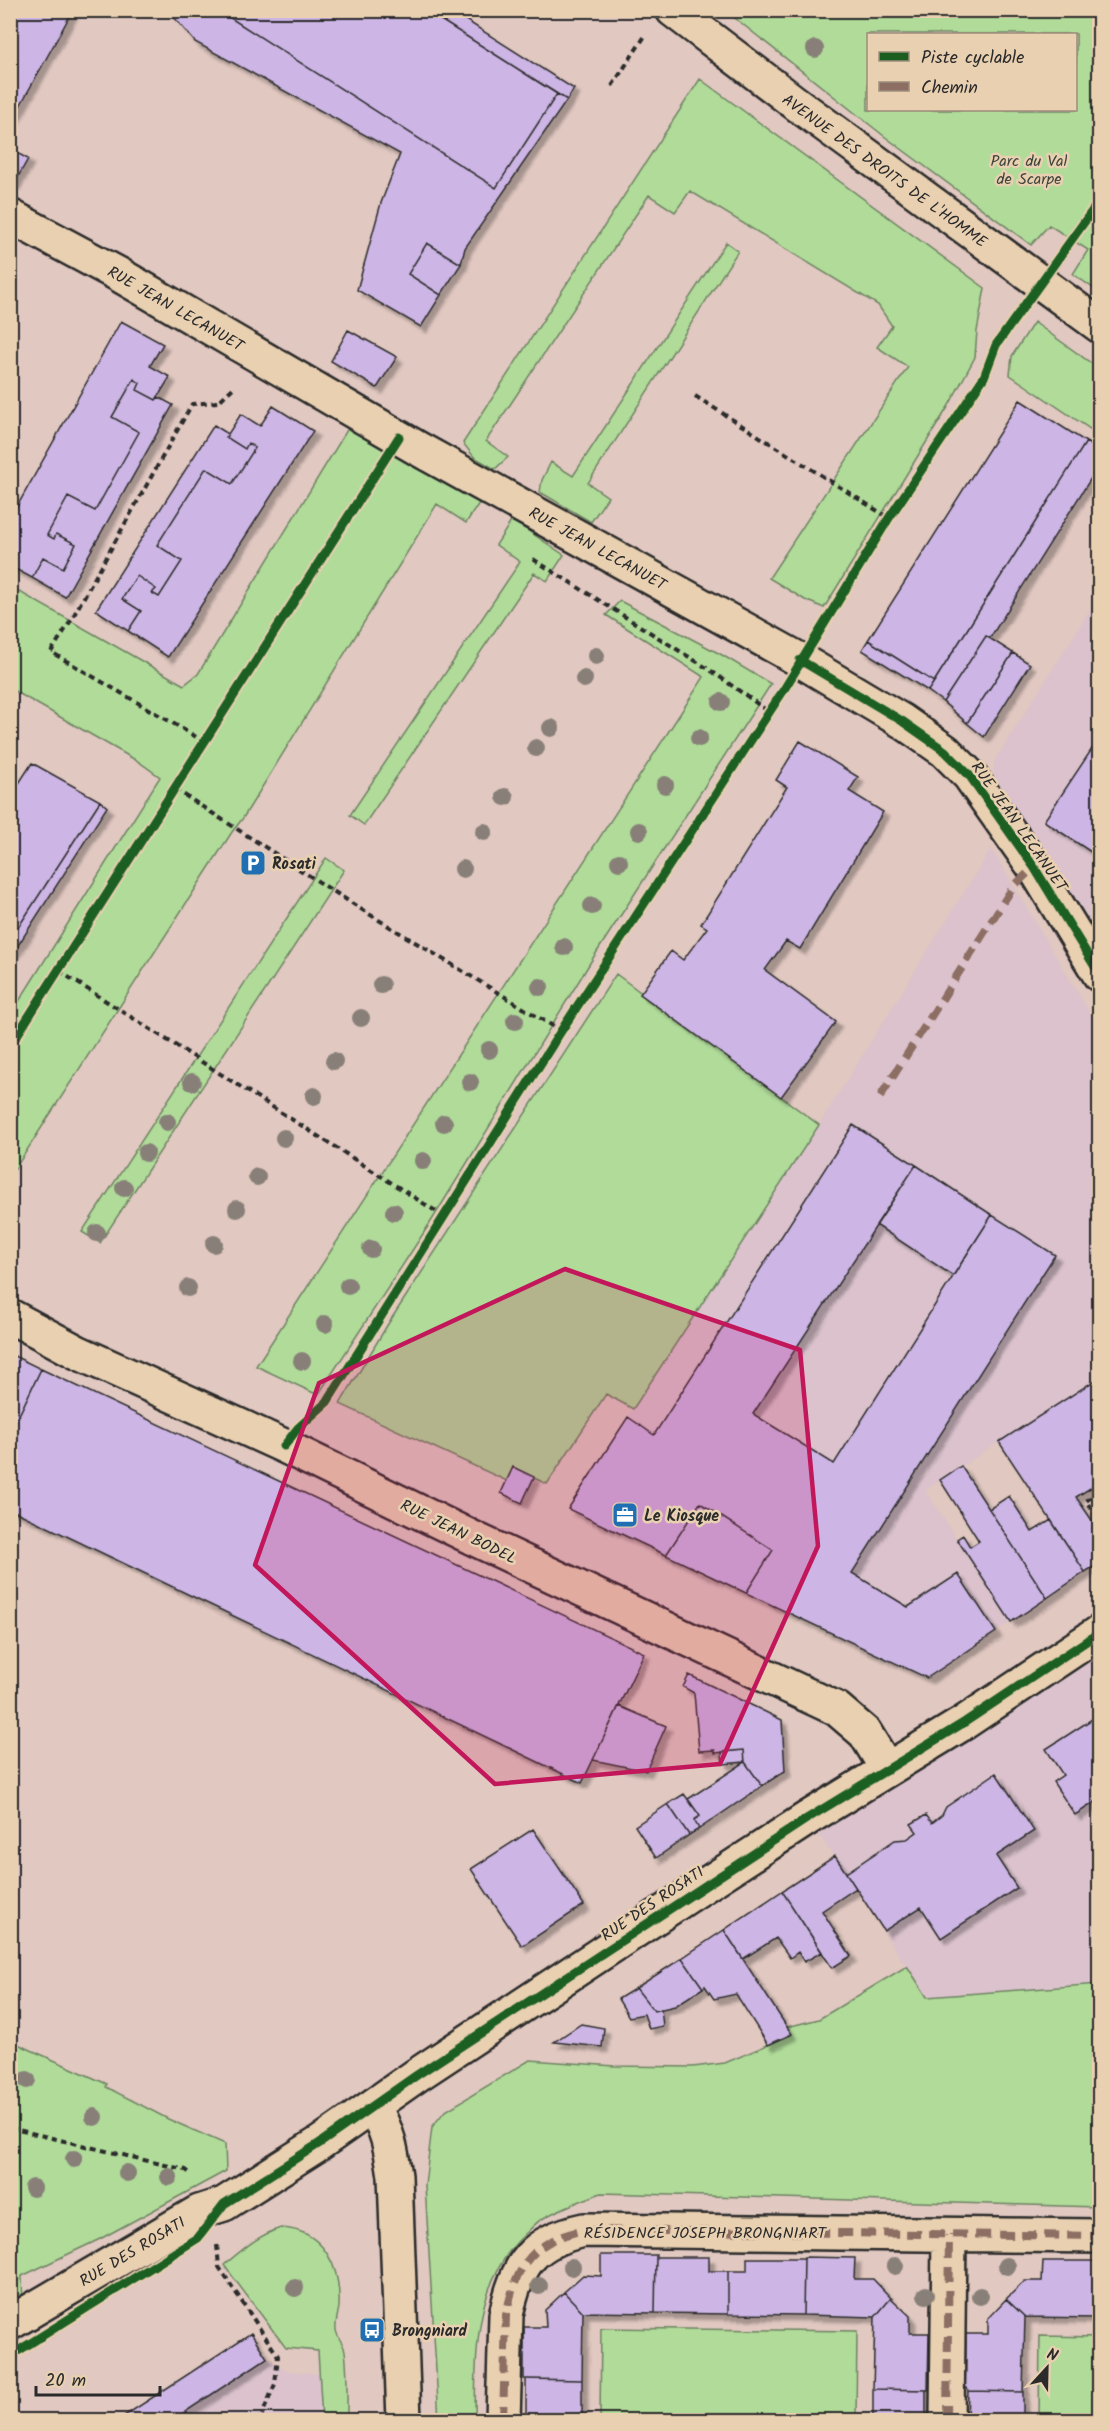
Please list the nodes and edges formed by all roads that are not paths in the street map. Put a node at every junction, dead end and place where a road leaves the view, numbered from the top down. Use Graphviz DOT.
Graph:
graph roads {
  1 [pos="674,10"];
  2 [pos="10,216"];
  3 [pos="1100,326"];
  4 [pos="1100,975"];
  5 [pos="10,1316"];
  6 [pos="1100,1632"];
  7 [pos="887,1769"];
  8 [pos="373,2106"];
  9 [pos="949,2235"];
  10 [pos="1100,2236"];
  11 [pos="10,2323"];
  12 [pos="404,2421"];
  13 [pos="503,2421"];
  14 [pos="947,2421"];
  1 -- 3 [label="street, AVENUE DES DROITS DE L'HOMME"];
  2 -- 4 [label="street, RUE JEAN LECANUET"];
  5 -- 7 [label="street, RUE JEAN BODEL"];
  6 -- 7 [label="street, RUE DES ROSATI"];
  7 -- 8 [label="street, RUE DES ROSATI"];
  8 -- 11 [label="street, RUE DES ROSATI"];
  8 -- 12 [label="street"];
  9 -- 10 [label="street, RÉSIDENCE JOSEPH BRONGNIART"];
  9 -- 13 [label="street, RÉSIDENCE JOSEPH BRONGNIART"];
  9 -- 14 [label="street"];
}
